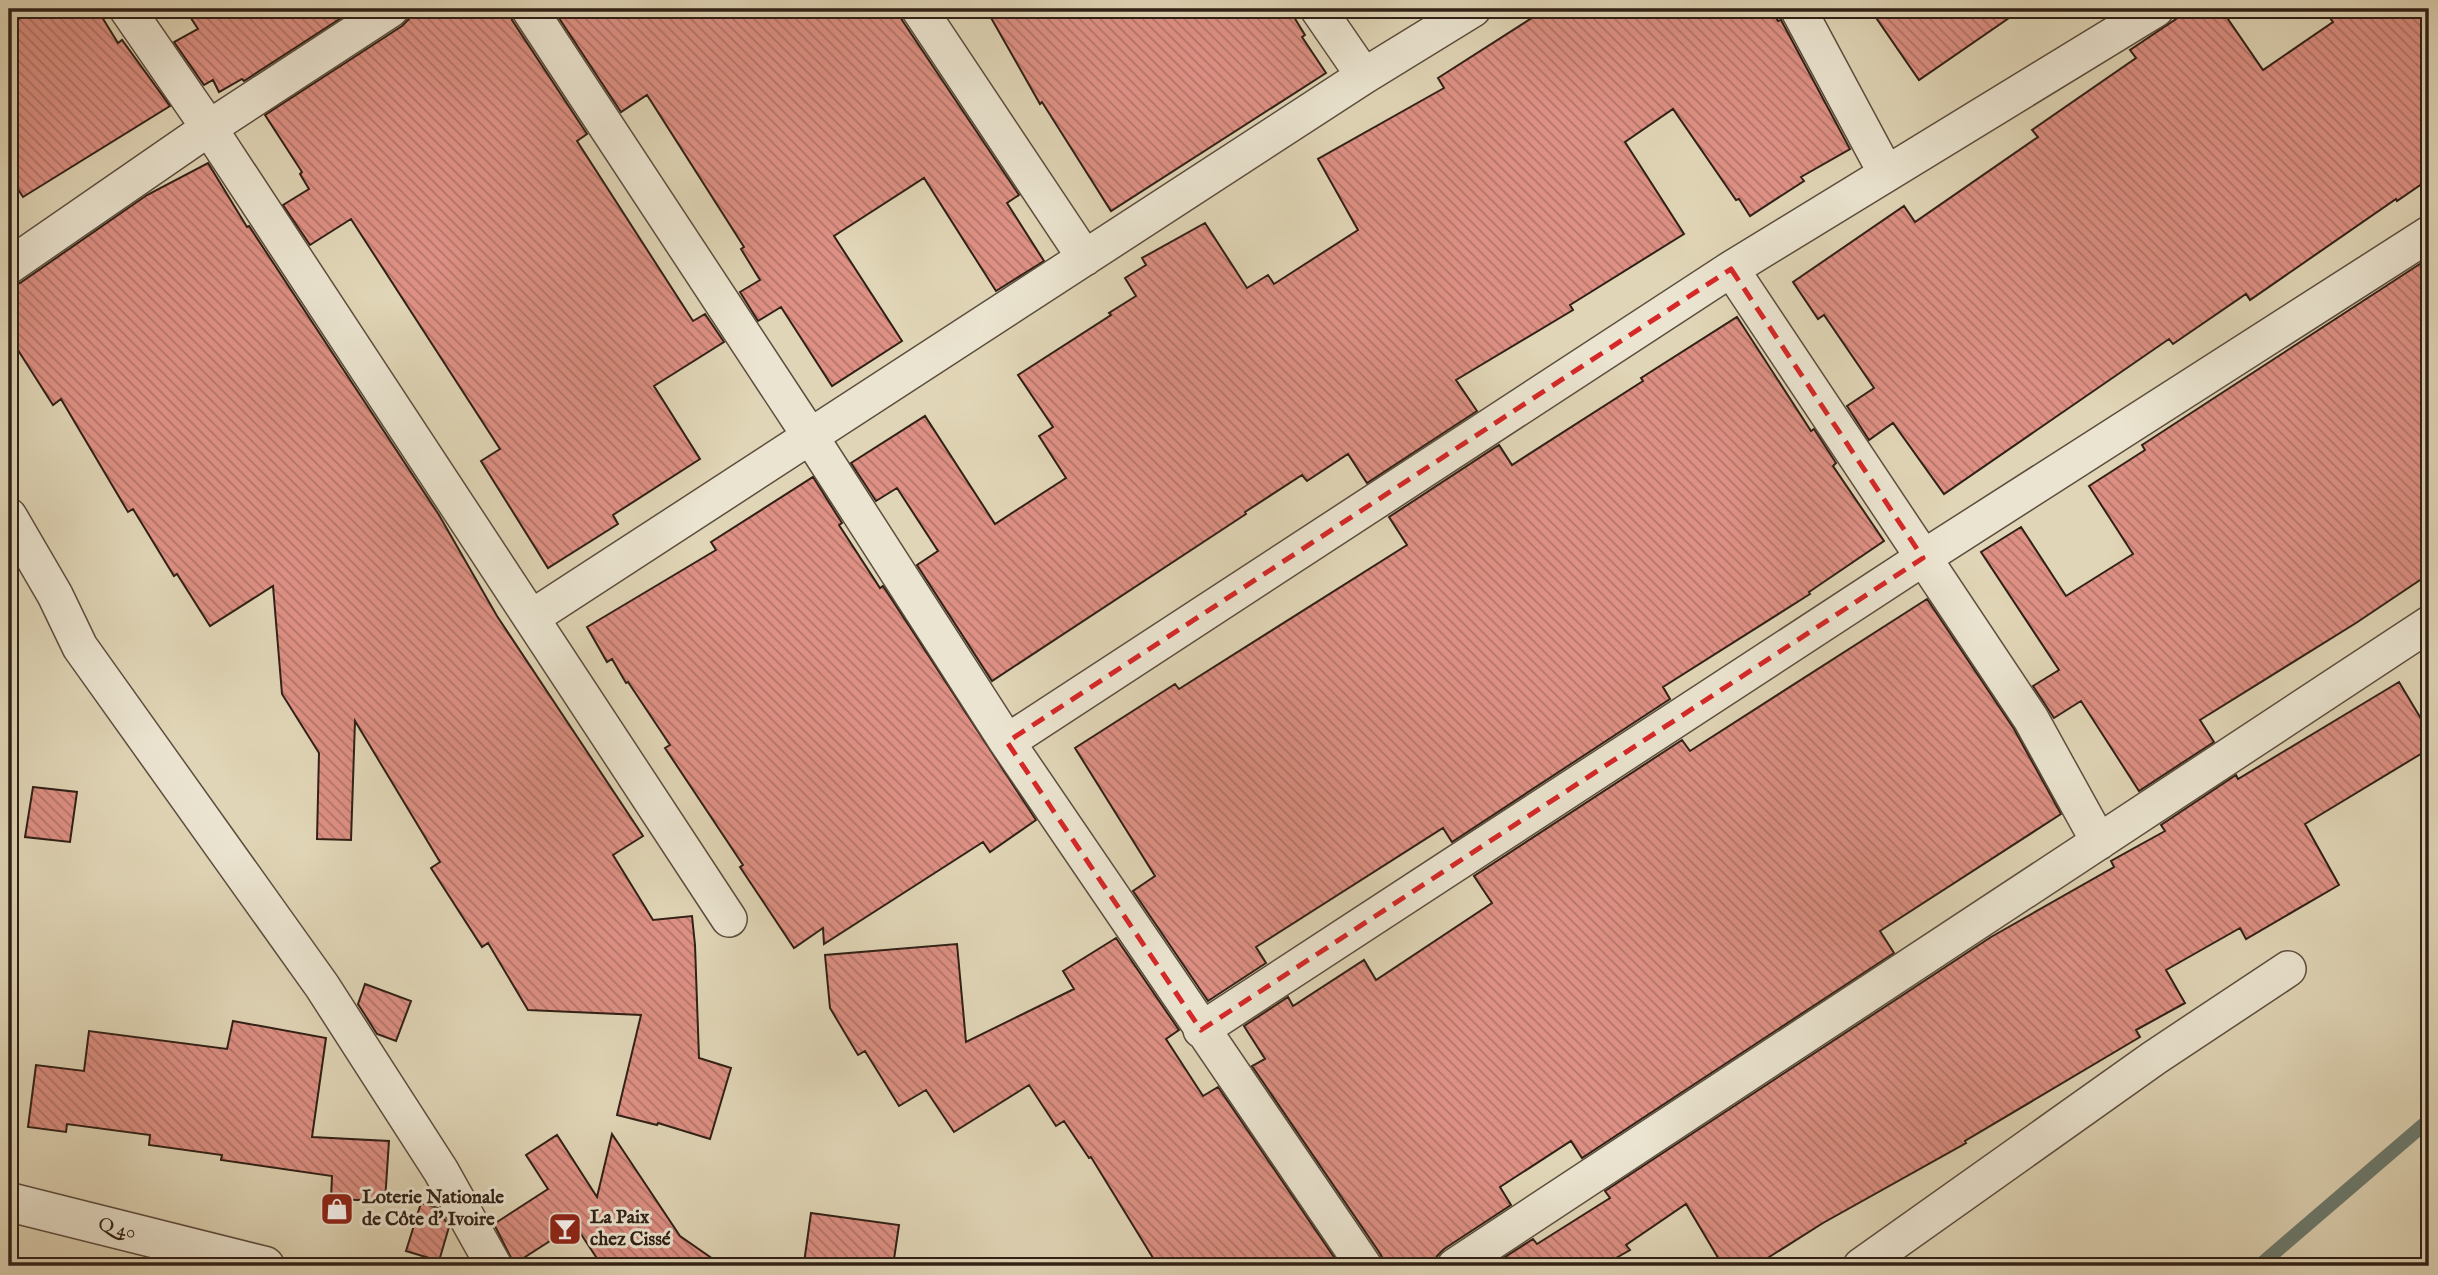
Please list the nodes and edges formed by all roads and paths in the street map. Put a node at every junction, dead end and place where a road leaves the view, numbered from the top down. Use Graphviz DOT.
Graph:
graph roads {
  1 [pos="127,9"];
  2 [pos="391,9"];
  3 [pos="529,9"];
  4 [pos="919,9"];
  5 [pos="1318,9"];
  6 [pos="1473,9"];
  7 [pos="1798,9"];
  8 [pos="2156,9"];
  9 [pos="1364,76"];
  10 [pos="209,128"];
  11 [pos="1886,173"];
  12 [pos="2429,234"];
  13 [pos="1085,258"];
  14 [pos="9,266"];
  15 [pos="1731,269"];
  16 [pos="810,436"];
  17 [pos="9,516"];
  18 [pos="1923,558"];
  19 [pos="531,618"];
  20 [pos="2429,624"];
  21 [pos="1007,743"];
  22 [pos="2099,842"];
  23 [pos="729,919"];
  24 [pos="2288,969"];
  25 [pos="1201,1030"];
  26 [pos="9,1202"];
  27 [pos="265,1266"];
  28 [pos="494,1266"];
  29 [pos="1364,1266"];
  30 [pos="1455,1266"];
  31 [pos="1861,1266"];
  1 -- 10 [label="street"];
  2 -- 10 [label="street"];
  3 -- 16 [label="street"];
  4 -- 13 [label="street"];
  5 -- 9 [label="street"];
  6 -- 9 [label="street"];
  7 -- 11 [label="street"];
  8 -- 11 [label="street"];
  9 -- 13 [label="street"];
  10 -- 14 [label="street"];
  10 -- 19 [label="street"];
  11 -- 15 [label="street"];
  12 -- 18 [label="street"];
  13 -- 16 [label="street"];
  15 -- 18 [label="street"];
  15 -- 21 [label="street"];
  16 -- 19 [label="street"];
  16 -- 21 [label="street"];
  17 -- 28 [label="street"];
  18 -- 22 [label="street"];
  18 -- 25 [label="street"];
  19 -- 23 [label="street"];
  20 -- 22 [label="street"];
  21 -- 25 [label="street"];
  22 -- 30 [label="street"];
  24 -- 31 [label="street"];
  25 -- 29 [label="street"];
  26 -- 27 [label="street, Q 40"];
}
